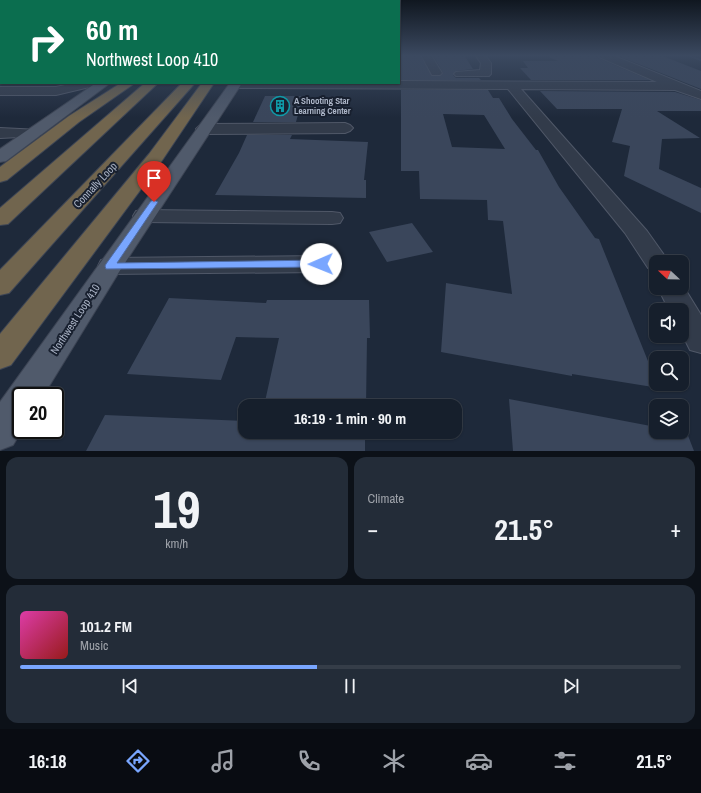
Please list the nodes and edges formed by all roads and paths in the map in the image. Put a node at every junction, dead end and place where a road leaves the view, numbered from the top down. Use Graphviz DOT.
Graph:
graph roads {
  1 [pos="653,76"];
  2 [pos="101,84"];
  3 [pos="127,84"];
  4 [pos="151,84"];
  5 [pos="188,84"];
  6 [pos="207,84"];
  7 [pos="234,84"];
  8 [pos="373,84"];
  9 [pos="511,85"];
  10 [pos="677,86"];
  11 [pos="90,88"];
  12 [pos="0,90"];
  13 [pos="701,94"];
  14 [pos="344,128"];
  15 [pos="204,129"];
  16 [pos="0,133"];
  17 [pos="34,133"];
  18 [pos="0,157"];
  19 [pos="0,176"];
  20 [pos="144,216"];
  21 [pos="332,218"];
  22 [pos="0,219"];
  23 [pos="653,255"];
  24 [pos="321,264"];
  25 [pos="110,266"];
  26 [pos="0,286"];
  27 [pos="675,295"];
  28 [pos="701,341"];
  29 [pos="0,356"];
  30 [pos="30,387"];
  31 [pos="12,414"];
  32 [pos="0,432"];
  1 -- 10 [label="street"];
  2 -- 11 [label="main road"];
  3 -- 19 [label="highway"];
  4 -- 22 [label="highway"];
  5 -- 26 [label="highway, Connally Loop"];
  6 -- 29 [label="highway"];
  7 -- 15 [label="main road, Northwest Loop 410"];
  8 -- 9 [label="street"];
  9 -- 10 [label="street"];
  9 -- 23 [label="street"];
  10 -- 13 [label="street"];
  11 -- 12 [label="street"];
  11 -- 17 [label="main road"];
  14 -- 15 [label="street"];
  15 -- 20 [label="main road, Northwest Loop 410"];
  16 -- 17 [label="street"];
  17 -- 18 [label="main road"];
  20 -- 21 [label="street"];
  20 -- 25 [label="main road, Northwest Loop 410"];
  24 -- 25 [label="street"];
  25 -- 30 [label="main road, Northwest Loop 410"];
  27 -- 28 [label="street"];
  31 -- 32 [label="main road"];
}
